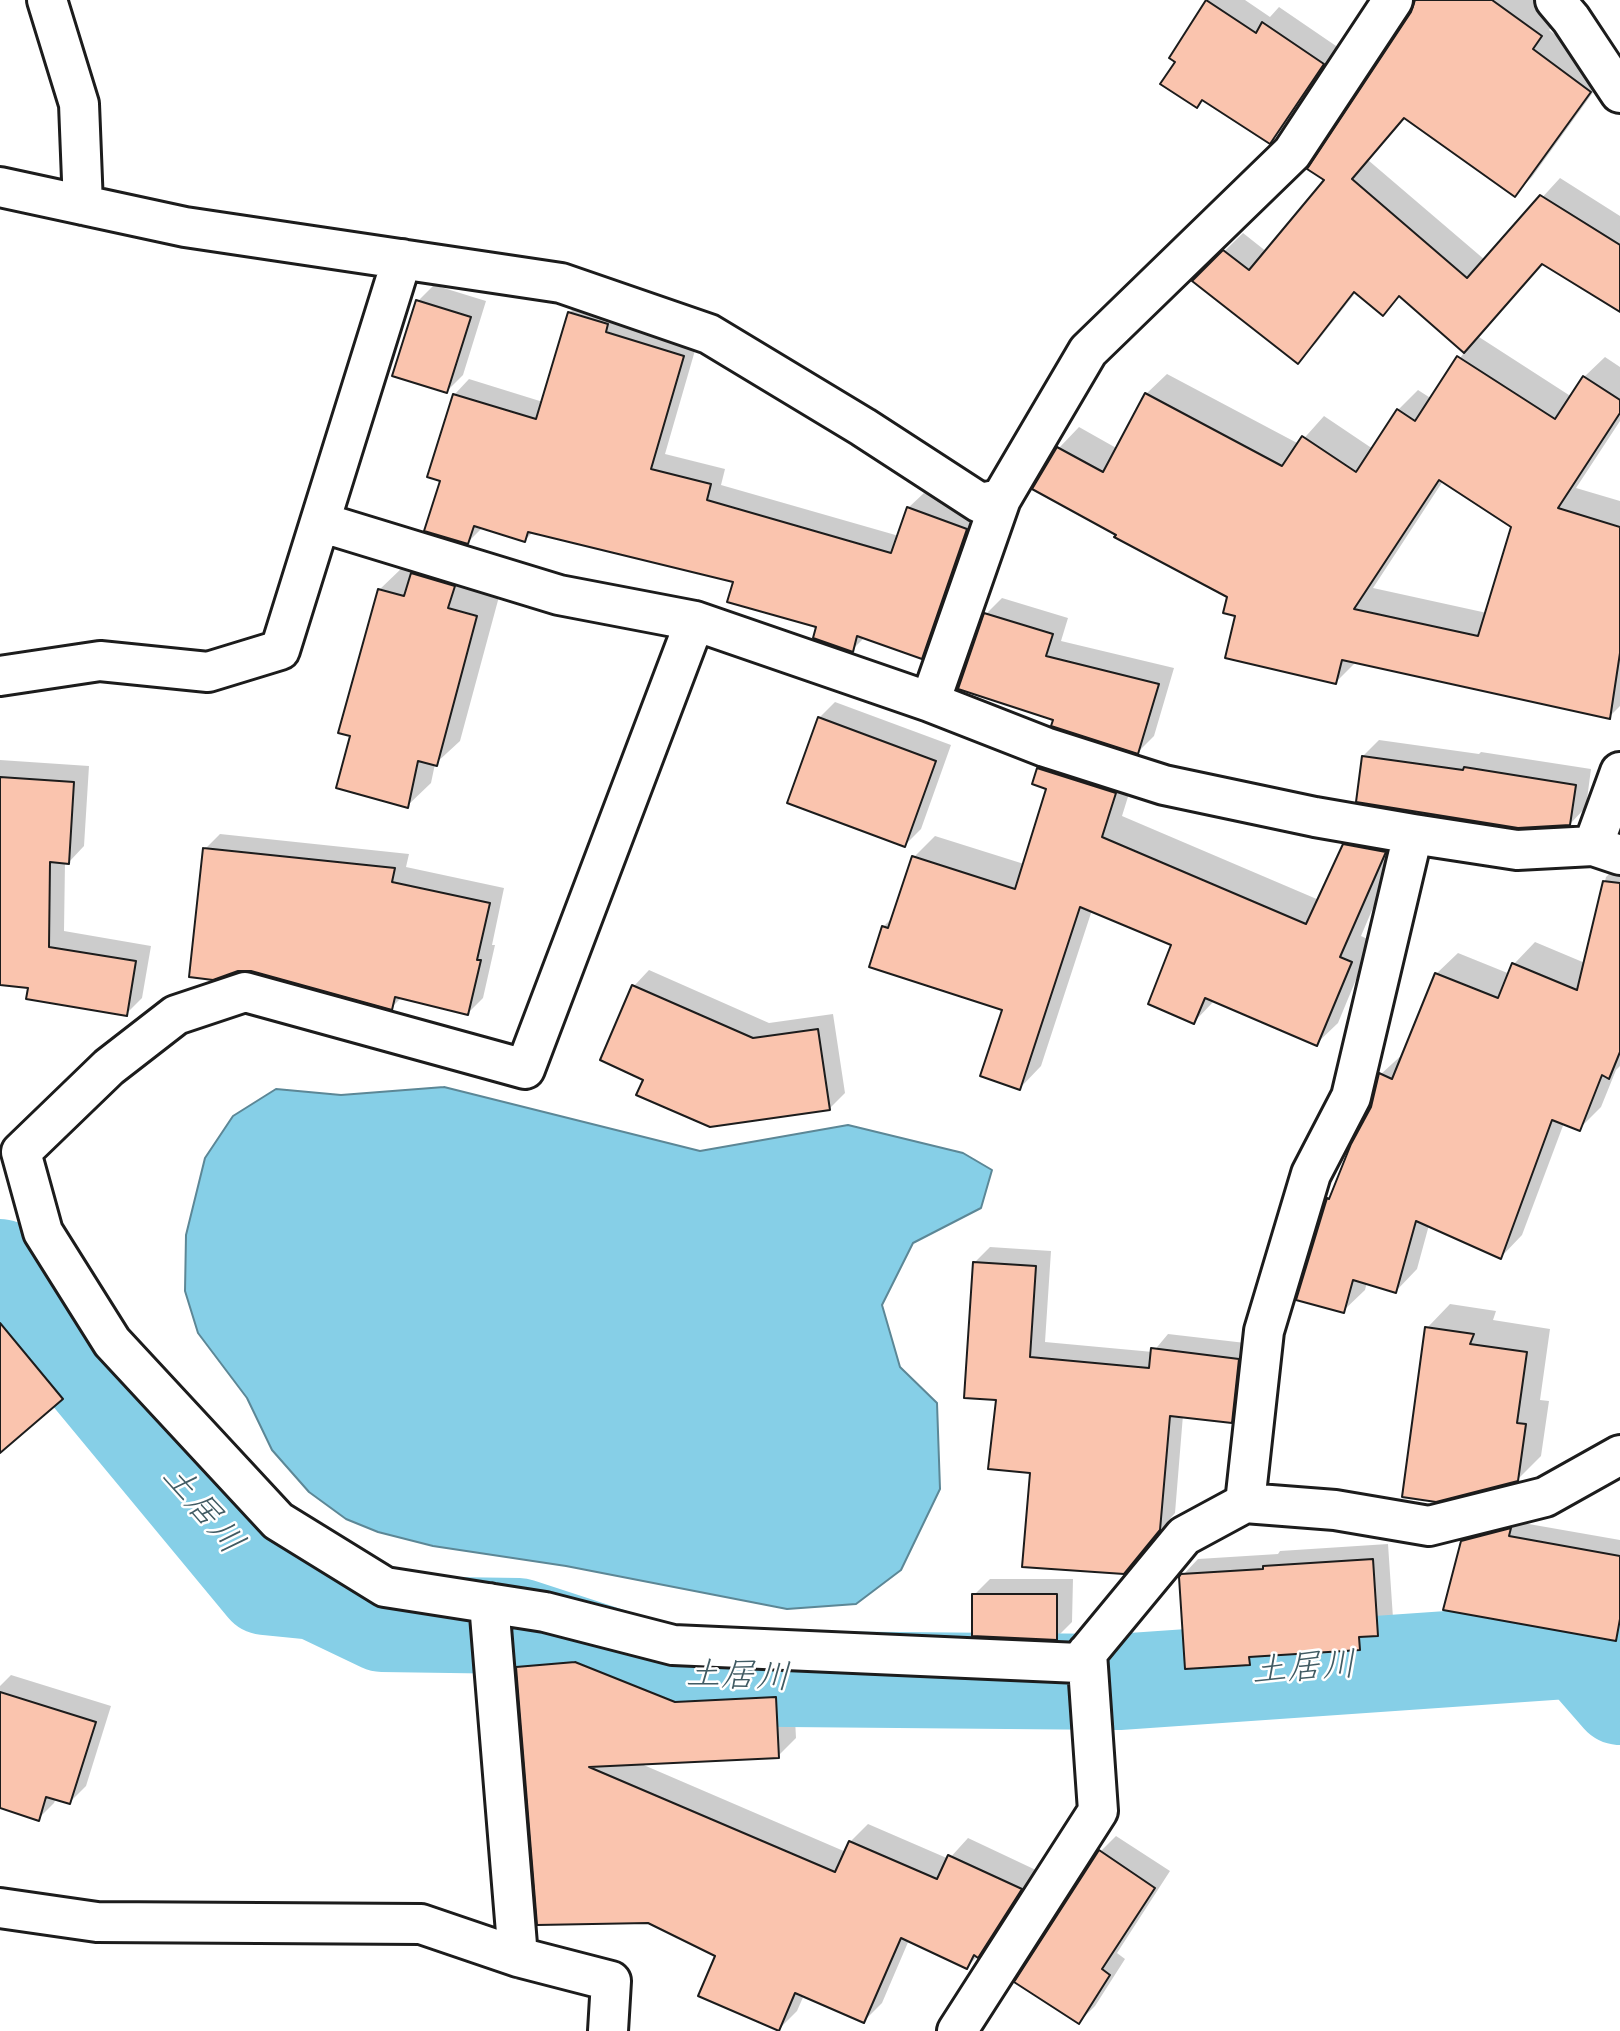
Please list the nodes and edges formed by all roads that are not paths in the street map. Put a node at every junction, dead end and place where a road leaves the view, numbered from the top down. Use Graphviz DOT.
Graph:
graph roads {
  1 [pos="47,0"];
  2 [pos="1393,0"];
  3 [pos="1555,0"];
  4 [pos="1620,93"];
  5 [pos="0,187"];
  6 [pos="83,205"];
  7 [pos="402,259"];
  8 [pos="1001,499"];
  9 [pos="320,522"];
  10 [pos="695,621"];
  11 [pos="0,676"];
  12 [pos="930,702"];
  13 [pos="1620,772"];
  14 [pos="1413,834"];
  15 [pos="1607,851"];
  16 [pos="10,1148"];
  17 [pos="1620,1455"];
  18 [pos="1245,1503"];
  19 [pos="489,1605"];
  20 [pos="1087,1656"];
  21 [pos="0,1908"];
  22 [pos="518,1957"];
  23 [pos="608,2031"];
  24 [pos="957,2031"];
  1 -- 6 [label="street"];
  2 -- 8 [label="street"];
  3 -- 4 [label="street"];
  5 -- 6 [label="street"];
  6 -- 7 [label="street"];
  7 -- 8 [label="street"];
  7 -- 9 [label="street"];
  8 -- 12 [label="street"];
  9 -- 10 [label="street"];
  9 -- 11 [label="street"];
  10 -- 12 [label="street"];
  10 -- 16 [label="street"];
  12 -- 14 [label="street"];
  13 -- 15 [label="street"];
  14 -- 15 [label="street"];
  14 -- 18 [label="street"];
  16 -- 19 [label="street"];
  17 -- 18 [label="street"];
  18 -- 20 [label="street"];
  19 -- 20 [label="street"];
  19 -- 22 [label="street"];
  20 -- 24 [label="street"];
  21 -- 22 [label="street"];
  22 -- 23 [label="street"];
}
